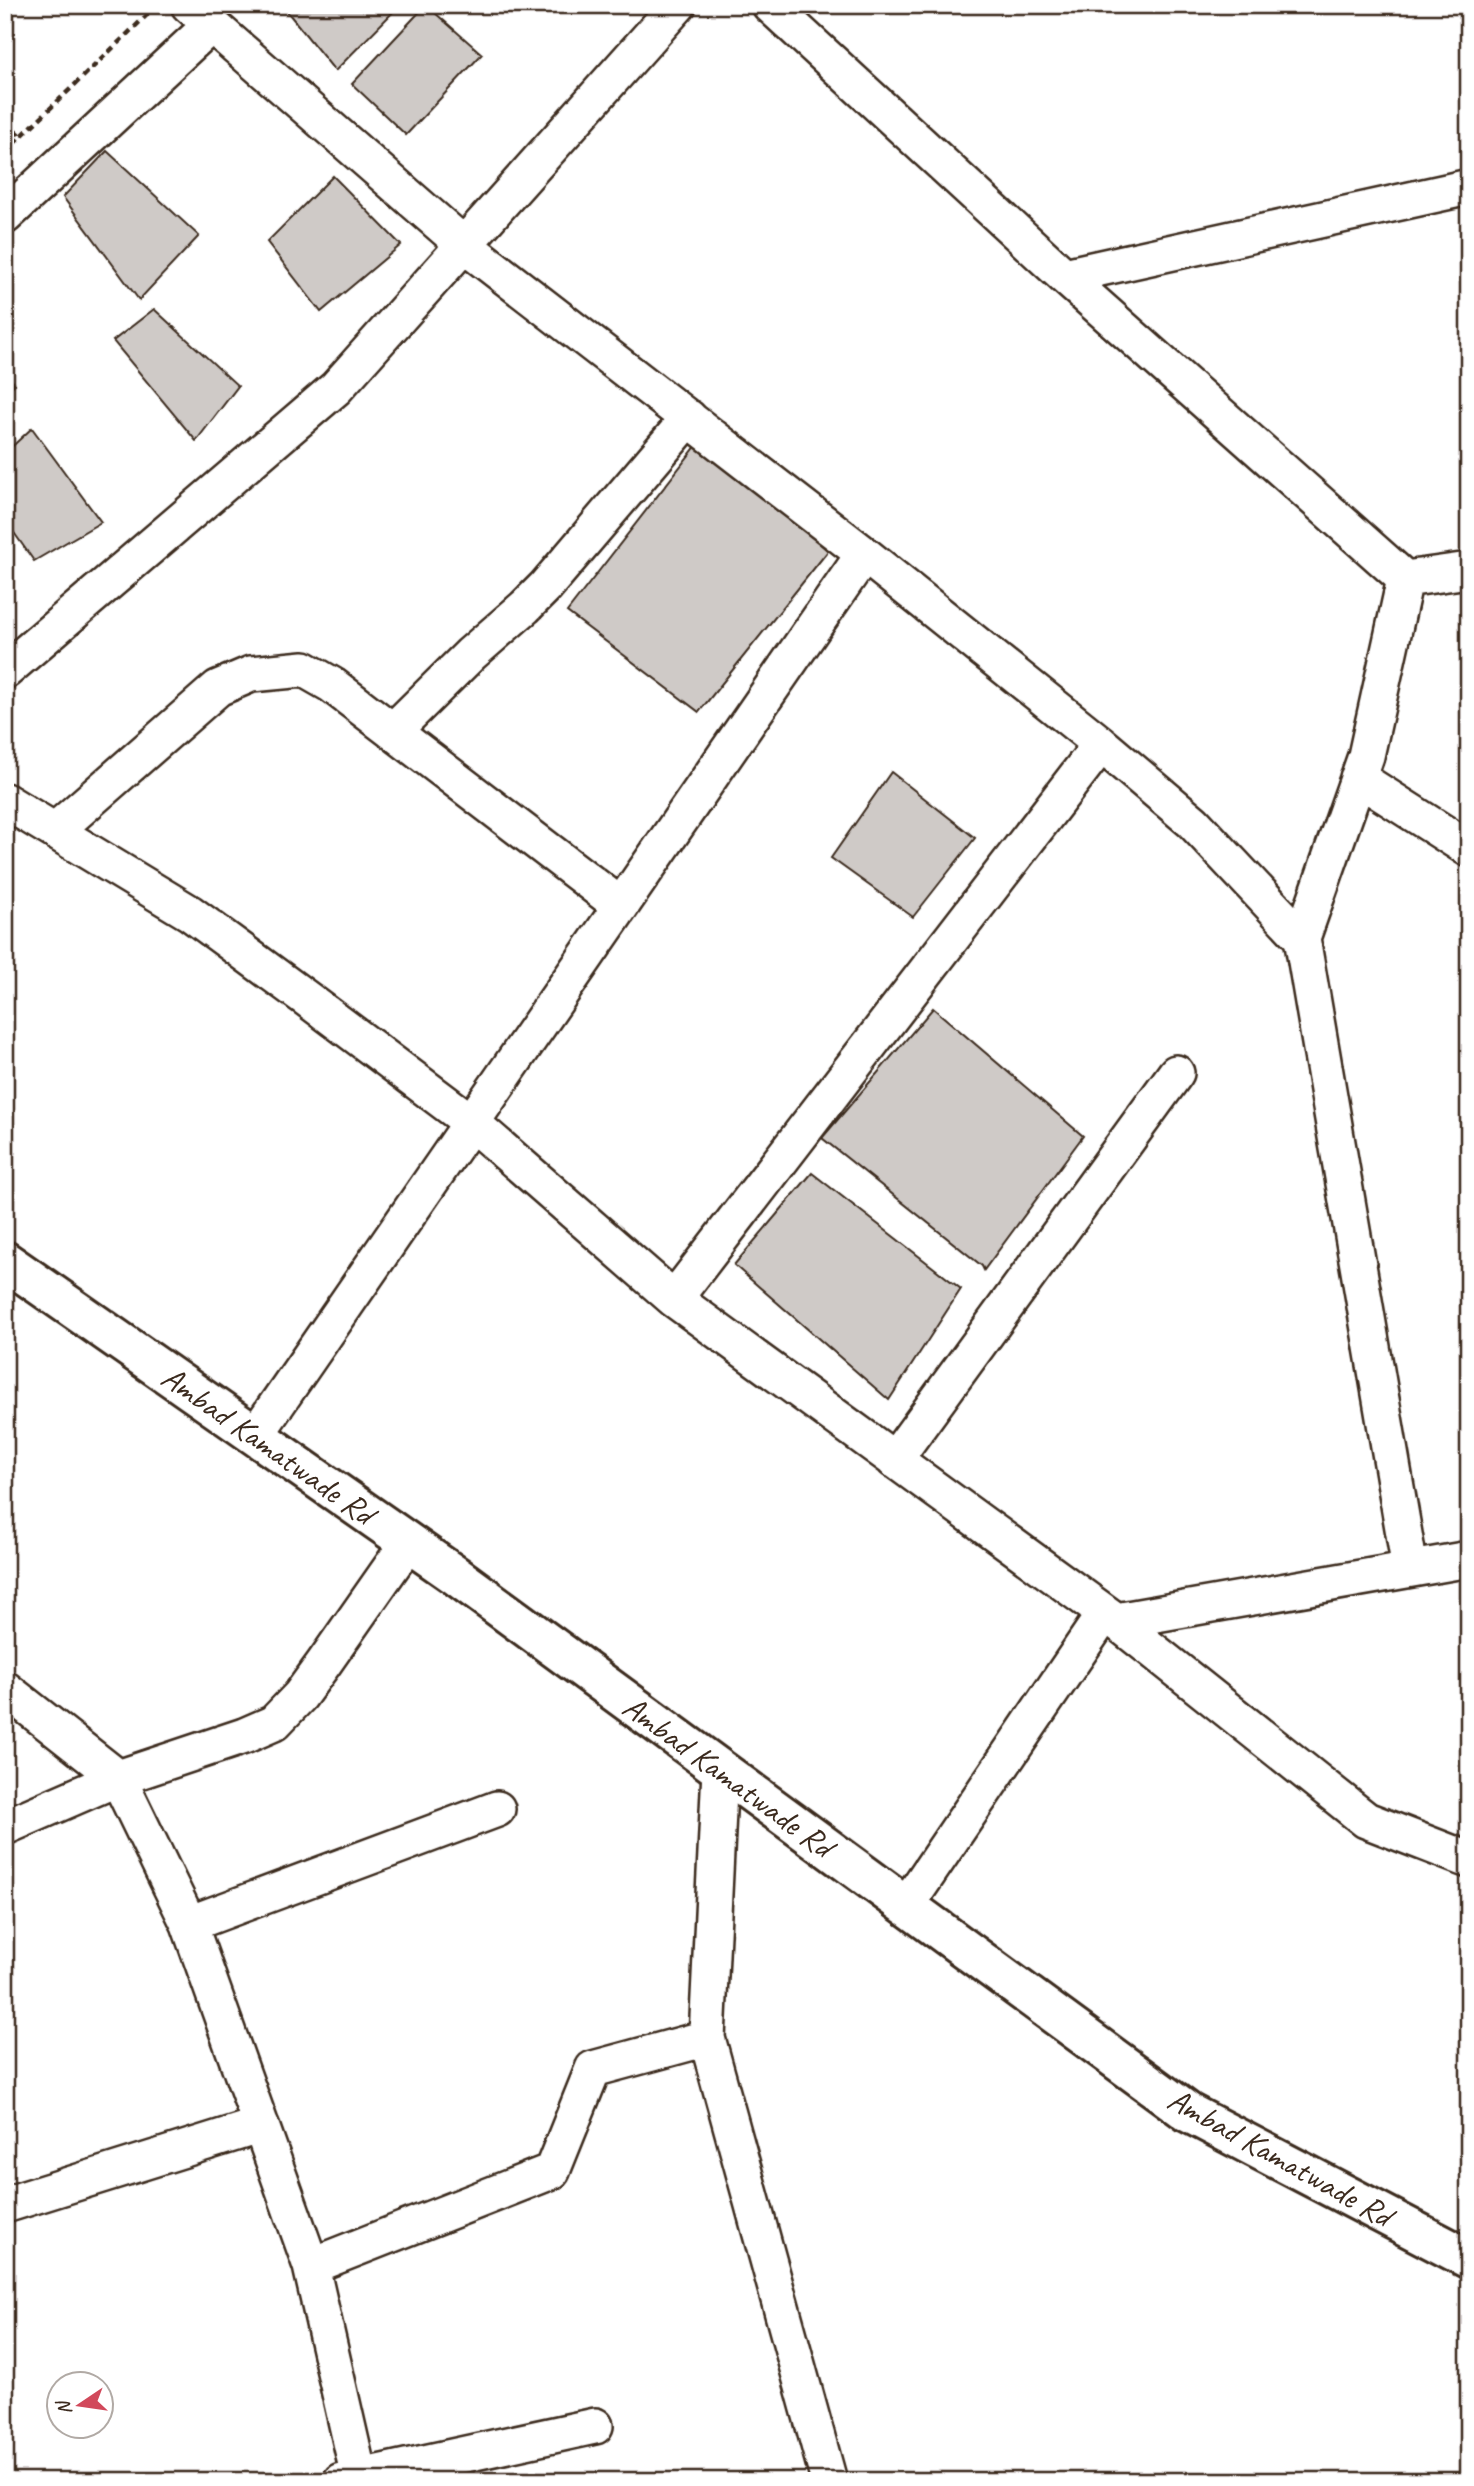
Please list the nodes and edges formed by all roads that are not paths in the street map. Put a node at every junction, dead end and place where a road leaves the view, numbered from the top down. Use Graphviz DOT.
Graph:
graph roads {
  1 [pos="678,5"];
  2 [pos="770,5"];
  3 [pos="200,15"];
  4 [pos="1469,187"];
  5 [pos="5,216"];
  6 [pos="464,245"];
  7 [pos="1064,276"];
  8 [pos="689,418"];
  9 [pos="864,554"];
  10 [pos="1469,570"];
  11 [pos="1405,579"];
  12 [pos="5,671"];
  13 [pos="393,732"];
  14 [pos="1101,744"];
  15 [pos="1358,778"];
  16 [pos="5,801"];
  17 [pos="56,830"];
  18 [pos="1469,849"];
  19 [pos="621,906"];
  20 [pos="1302,938"];
  21 [pos="1176,1073"];
  22 [pos="472,1123"];
  23 [pos="5,1261"];
  24 [pos="674,1299"];
  25 [pos="255,1436"];
  26 [pos="894,1460"];
  27 [pos="408,1543"];
  28 [pos="1469,1559"];
  29 [pos="1410,1569"];
  30 [pos="1111,1617"];
  31 [pos="5,1689"];
  32 [pos="720,1770"];
  33 [pos="118,1778"];
  34 [pos="496,1809"];
  35 [pos="5,1827"];
  36 [pos="1469,1860"];
  37 [pos="906,1906"];
  38 [pos="189,1924"];
  39 [pos="707,2038"];
  40 [pos="261,2125"];
  41 [pos="5,2205"];
  42 [pos="1469,2259"];
  43 [pos="311,2266"];
  44 [pos="595,2426"];
  45 [pos="350,2479"];
  46 [pos="829,2481"];
  1 -- 6 [label="street"];
  2 -- 7 [label="street"];
  3 -- 5 [label="street"];
  3 -- 6 [label="street"];
  4 -- 7 [label="street"];
  6 -- 8 [label="street"];
  6 -- 12 [label="street"];
  7 -- 11 [label="street"];
  8 -- 9 [label="street"];
  8 -- 13 [label="street"];
  9 -- 14 [label="street"];
  9 -- 19 [label="street"];
  10 -- 11 [label="street"];
  11 -- 15 [label="street"];
  13 -- 17 [label="street"];
  13 -- 19 [label="street"];
  14 -- 20 [label="street"];
  14 -- 24 [label="street"];
  15 -- 18 [label="street"];
  15 -- 20 [label="street"];
  16 -- 17 [label="street"];
  17 -- 22 [label="street"];
  19 -- 22 [label="street"];
  20 -- 29 [label="street"];
  21 -- 26 [label="street"];
  22 -- 24 [label="street"];
  22 -- 25 [label="street"];
  23 -- 25 [label="street, Ambad Kamatwade Rd"];
  24 -- 26 [label="street"];
  25 -- 27 [label="street, Ambad Kamatwade Rd"];
  26 -- 30 [label="street"];
  27 -- 32 [label="street, Ambad Kamatwade Rd"];
  27 -- 33 [label="street"];
  28 -- 29 [label="street"];
  29 -- 30 [label="street"];
  30 -- 36 [label="street"];
  30 -- 37 [label="street"];
  31 -- 33 [label="street"];
  32 -- 37 [label="street, Ambad Kamatwade Rd"];
  32 -- 39 [label="street"];
  33 -- 35 [label="street"];
  33 -- 38 [label="street"];
  34 -- 38 [label="street"];
  37 -- 42 [label="street, Ambad Kamatwade Rd"];
  38 -- 40 [label="street"];
  39 -- 43 [label="street"];
  39 -- 46 [label="street"];
  40 -- 41 [label="street"];
  40 -- 43 [label="street"];
  43 -- 45 [label="street"];
  44 -- 45 [label="street"];
}
